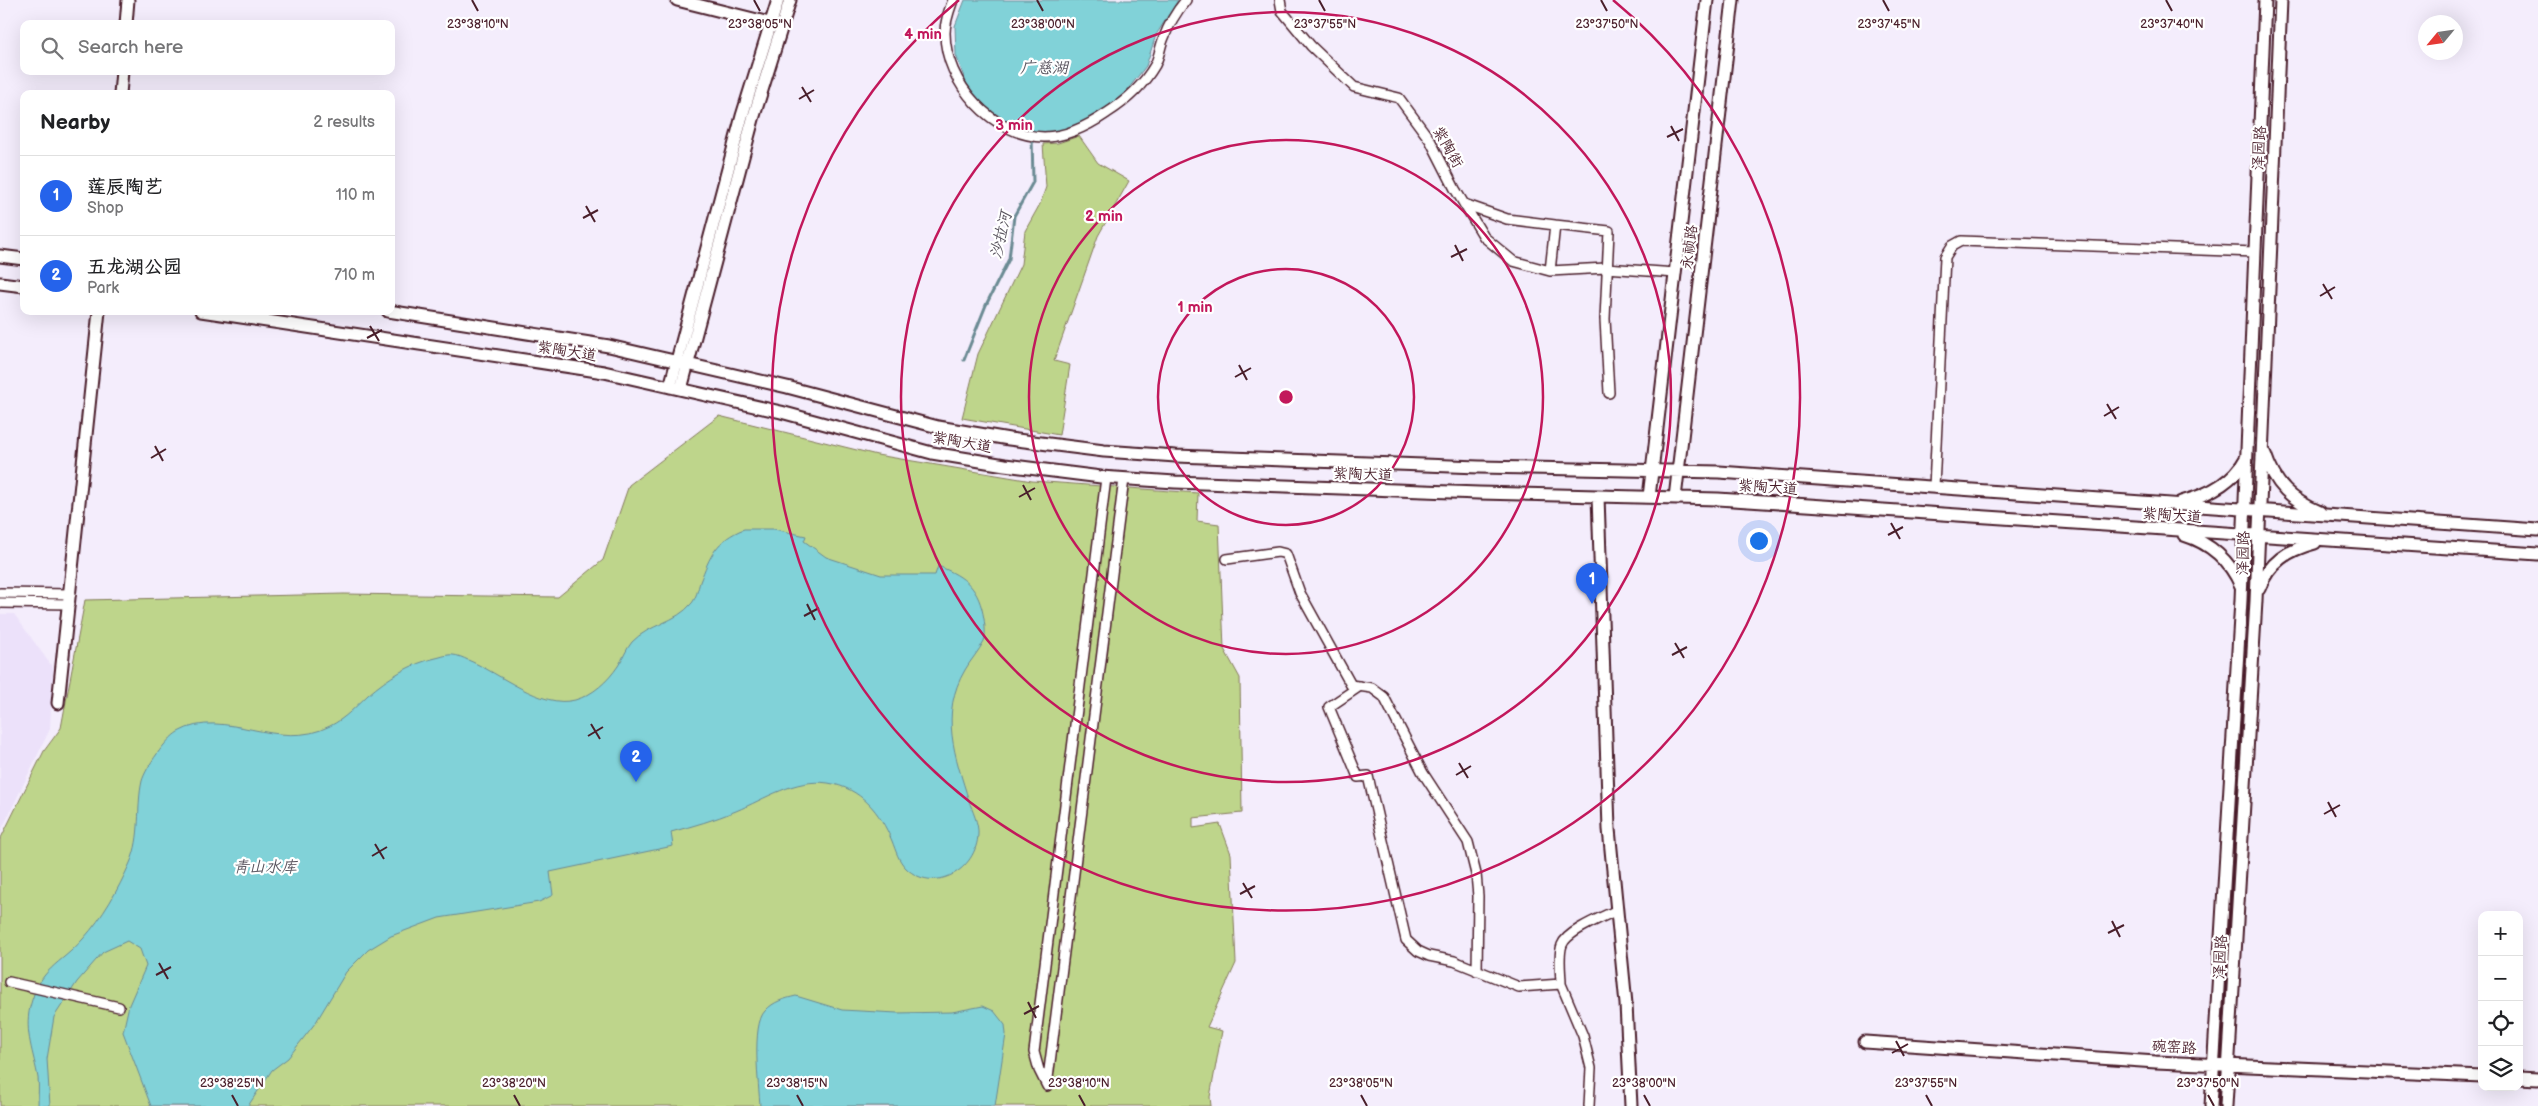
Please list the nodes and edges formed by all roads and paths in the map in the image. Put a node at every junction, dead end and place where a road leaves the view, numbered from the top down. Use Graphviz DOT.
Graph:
graph roads {
  1 [pos="128,0"];
  2 [pos="677,0"];
  3 [pos="778,0"];
  4 [pos="790,0"];
  5 [pos="953,0"];
  6 [pos="1186,0"];
  7 [pos="1280,0"];
  8 [pos="1707,0"];
  9 [pos="1733,0"];
  10 [pos="2265,0"];
  11 [pos="2280,0"];
  12 [pos="126,20"];
  13 [pos="776,24"];
  14 [pos="122,75"];
  15 [pos="120,90"];
  16 [pos="1464,204"];
  17 [pos="1556,225"];
  18 [pos="2255,252"];
  19 [pos="0,256"];
  20 [pos="20,258"];
  21 [pos="1606,268"];
  22 [pos="1550,271"];
  23 [pos="1676,273"];
  24 [pos="0,283"];
  25 [pos="20,286"];
  26 [pos="395,312"];
  27 [pos="99,315"];
  28 [pos="228,315"];
  29 [pos="682,362"];
  30 [pos="675,388"];
  31 [pos="1609,393"];
  32 [pos="2262,448"];
  33 [pos="2247,456"];
  34 [pos="1652,471"];
  35 [pos="1678,471"];
  36 [pos="1106,478"];
  37 [pos="1124,479"];
  38 [pos="1934,487"];
  39 [pos="1598,496"];
  40 [pos="1649,497"];
  41 [pos="1675,498"];
  42 [pos="2170,504"];
  43 [pos="2245,510"];
  44 [pos="2260,511"];
  45 [pos="2329,516"];
  46 [pos="2166,530"];
  47 [pos="2538,530"];
  48 [pos="2244,535"];
  49 [pos="2259,536"];
  50 [pos="2326,541"];
  51 [pos="2538,554"];
  52 [pos="1227,559"];
  53 [pos="2242,588"];
  54 [pos="0,593"];
  55 [pos="2257,595"];
  56 [pos="70,599"];
  57 [pos="0,603"];
  58 [pos="1360,686"];
  59 [pos="58,702"];
  60 [pos="1617,910"];
  61 [pos="1477,971"];
  62 [pos="9,982"];
  63 [pos="1561,984"];
  64 [pos="119,1007"];
  65 [pos="1866,1042"];
  66 [pos="2213,1064"];
  67 [pos="2228,1065"];
  68 [pos="2478,1076"];
  69 [pos="2523,1078"];
  70 [pos="2538,1079"];
  71 [pos="1589,1106"];
  72 [pos="1632,1106"];
  73 [pos="2211,1106"];
  74 [pos="2226,1106"];
  1 -- 12 [label="main road"];
  2 -- 13 [label="main road"];
  3 -- 13 [label="main road"];
  4 -- 13 [label="main road"];
  5 -- 6 [label="street"];
  7 -- 16 [label="street, 紫陶街"];
  8 -- 23 [label="main road, 永祯路"];
  9 -- 35 [label="main road, 永祯路"];
  10 -- 18 [label="main road, 泽园路"];
  11 -- 32 [label="main road, 泽园路"];
  13 -- 29 [label="main road"];
  14 -- 15 [label="main road"];
  16 -- 17 [label="street"];
  16 -- 22 [label="street, 紫陶街"];
  17 -- 21 [label="street"];
  17 -- 22 [label="street"];
  18 -- 33 [label="main road, 泽园路"];
  18 -- 38 [label="street"];
  19 -- 20 [label="main road"];
  21 -- 22 [label="street, 紫陶街"];
  21 -- 23 [label="street, 紫陶街"];
  21 -- 31 [label="street"];
  23 -- 34 [label="main road, 永祯路"];
  24 -- 25 [label="main road"];
  26 -- 29 [label="main road, 紫陶大道"];
  27 -- 56 [label="main road"];
  28 -- 30 [label="main road, 紫陶大道"];
  29 -- 30 [label="main road"];
  29 -- 34 [label="main road, 紫陶大道"];
  30 -- 36 [label="main road, 紫陶大道"];
  32 -- 44 [label="main road, 泽园路"];
  32 -- 45 [label="main road"];
  33 -- 42 [label="main road"];
  33 -- 43 [label="main road, 泽园路"];
  34 -- 35 [label="main road, 紫陶大道"];
  34 -- 40 [label="main road, 永祯路"];
  35 -- 38 [label="main road, 紫陶大道"];
  35 -- 41 [label="main road, 永祯路"];
  36 -- 37 [label="main road, 紫陶大道"];
  36 -- 37 [label="street"];
  37 -- 39 [label="main road, 紫陶大道"];
  38 -- 42 [label="main road, 紫陶大道"];
  39 -- 40 [label="main road, 紫陶大道"];
  39 -- 60 [label="main road"];
  40 -- 41 [label="main road, 紫陶大道"];
  41 -- 46 [label="main road, 紫陶大道"];
  42 -- 43 [label="main road, 紫陶大道"];
  43 -- 44 [label="main road, 紫陶大道"];
  43 -- 48 [label="main road, 泽园路"];
  44 -- 45 [label="main road, 紫陶大道"];
  44 -- 49 [label="main road, 泽园路"];
  45 -- 47 [label="main road, 紫陶大道"];
  46 -- 48 [label="main road, 紫陶大道"];
  46 -- 53 [label="main road"];
  48 -- 49 [label="main road, 紫陶大道"];
  48 -- 53 [label="main road, 泽园路"];
  49 -- 50 [label="main road, 紫陶大道"];
  49 -- 55 [label="main road, 泽园路"];
  50 -- 51 [label="main road, 紫陶大道"];
  50 -- 55 [label="main road"];
  52 -- 58 [label="street"];
  53 -- 66 [label="main road, 泽园路"];
  54 -- 56 [label="street"];
  55 -- 67 [label="main road, 泽园路"];
  56 -- 57 [label="street"];
  56 -- 59 [label="main road"];
  58 -- 61 [label="street"];
  58 -- 61 [label="street"];
  60 -- 63 [label="street"];
  60 -- 72 [label="main road"];
  61 -- 63 [label="street"];
  62 -- 64 [label="street"];
  63 -- 71 [label="street"];
  65 -- 66 [label="main road, 碗窑路"];
  66 -- 67 [label="main road, 碗窑路"];
  66 -- 73 [label="main road, 泽园路"];
  67 -- 68 [label="main road, 碗窑路"];
  67 -- 74 [label="main road, 泽园路"];
  69 -- 70 [label="main road"];
}
